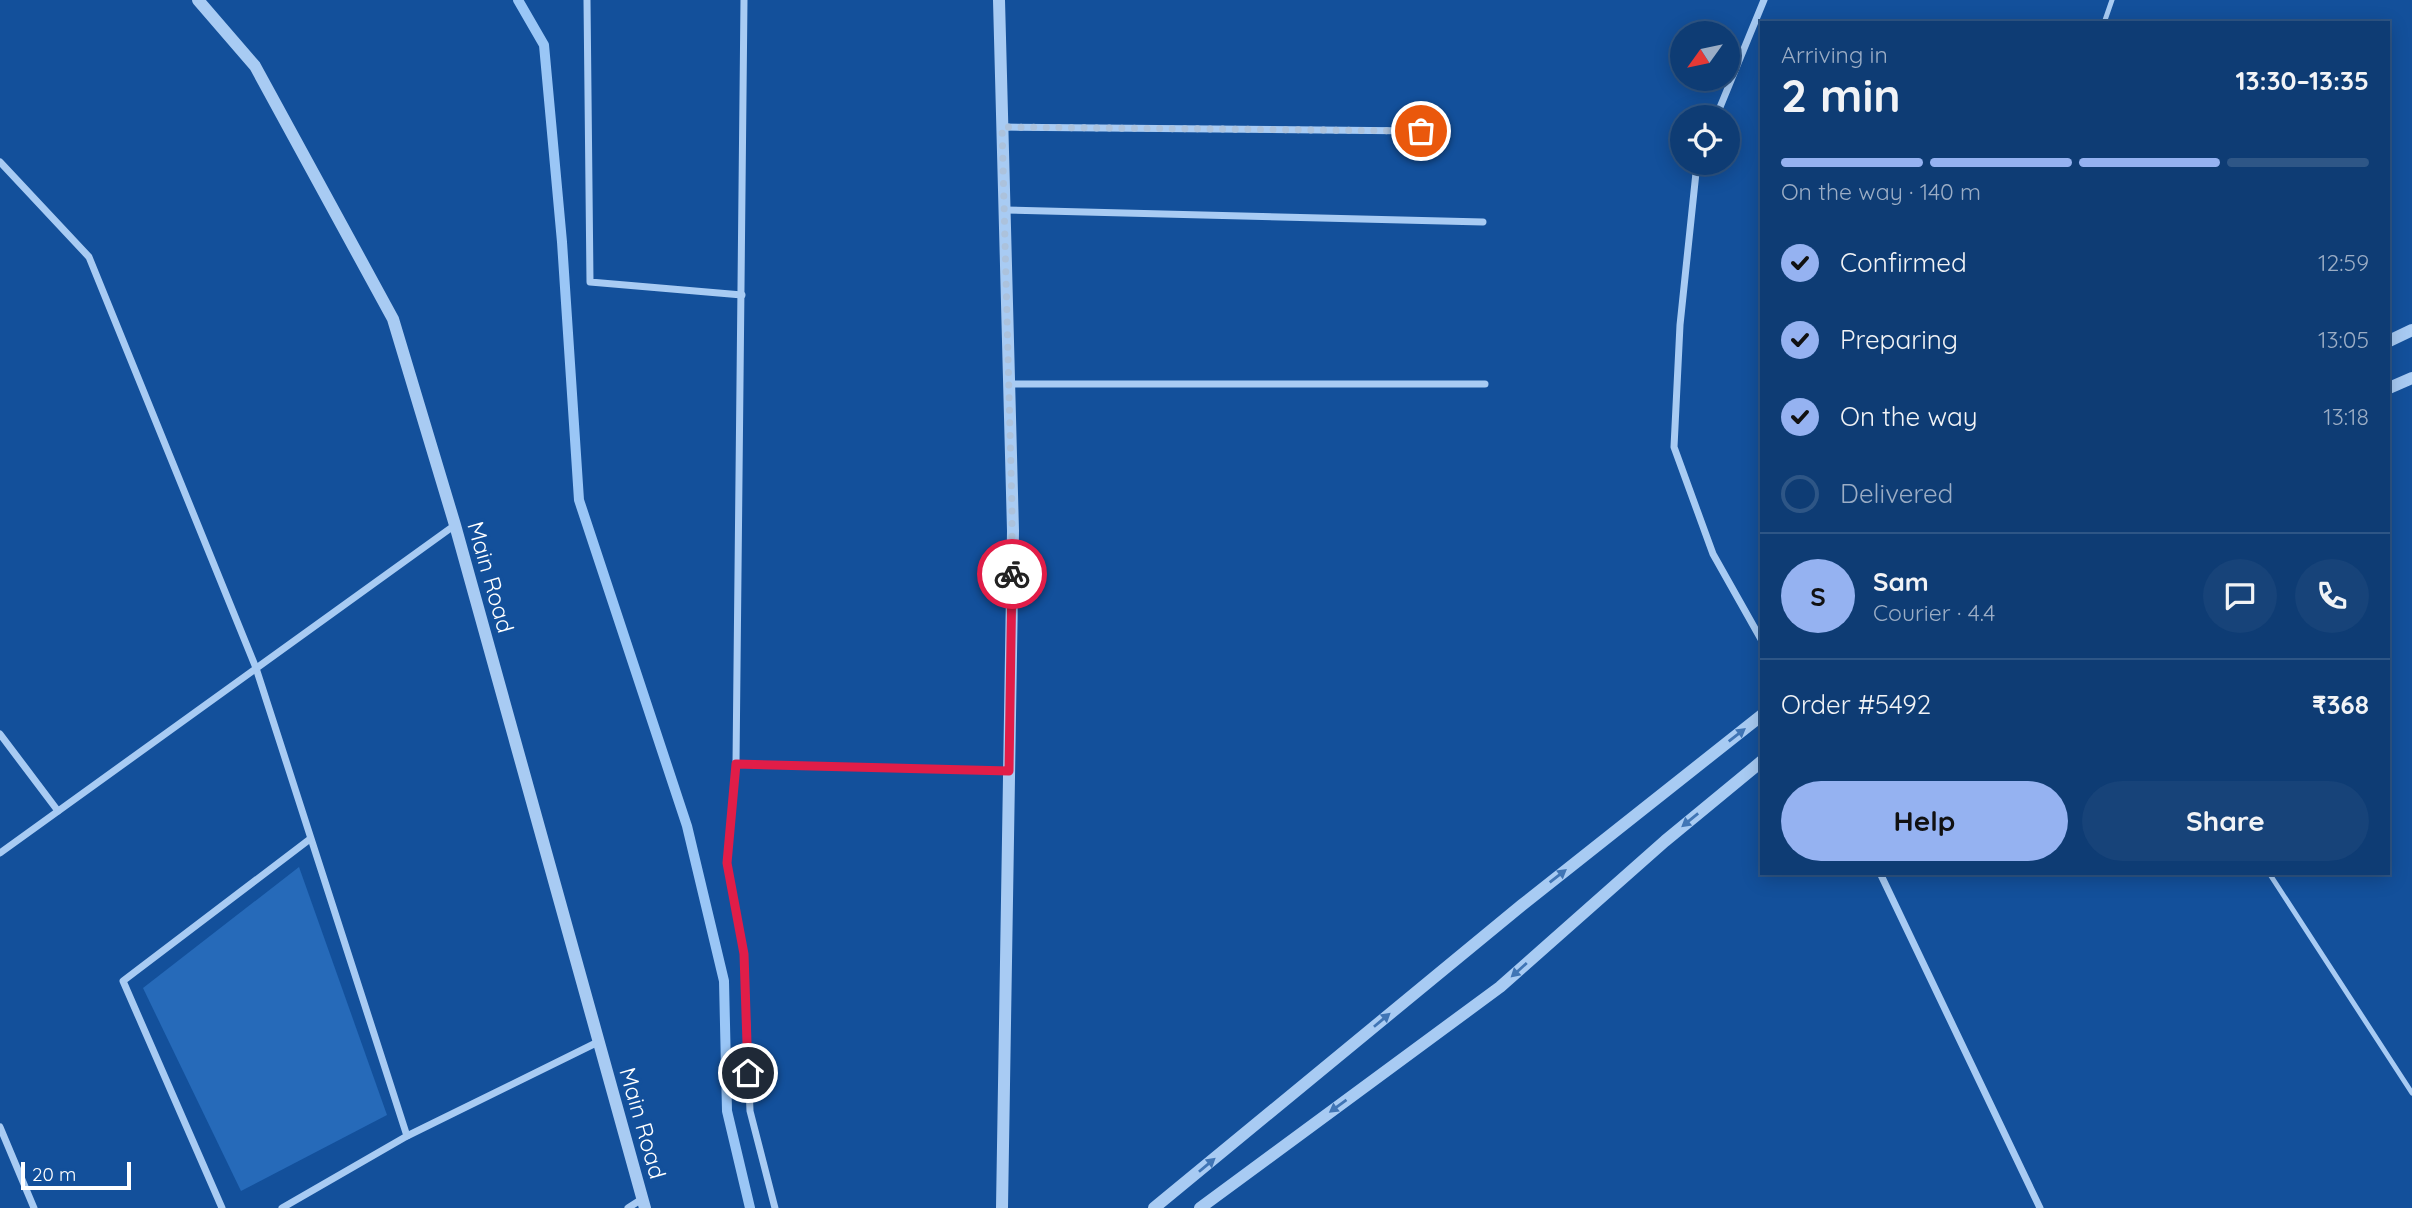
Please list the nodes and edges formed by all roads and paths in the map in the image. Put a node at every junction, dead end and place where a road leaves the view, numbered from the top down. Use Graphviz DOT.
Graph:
graph roads {
  1 [pos="198,0"];
  2 [pos="586,0"];
  3 [pos="744,0"];
  4 [pos="999,0"];
  5 [pos="1764,0"];
  6 [pos="2112,0"];
  7 [pos="2105,21"];
  8 [pos="1721,105"];
  9 [pos="1002,127"];
  10 [pos="1421,131"];
  11 [pos="0,162"];
  12 [pos="1696,175"];
  13 [pos="1004,210"];
  14 [pos="1483,222"];
  15 [pos="742,295"];
  16 [pos="2412,330"];
  17 [pos="2390,341"];
  18 [pos="2412,378"];
  19 [pos="1009,384"];
  20 [pos="1485,384"];
  21 [pos="2390,388"];
  22 [pos="454,525"];
  23 [pos="1760,637"];
  24 [pos="256,668"];
  25 [pos="1760,717"];
  26 [pos="0,734"];
  27 [pos="1760,763"];
  28 [pos="736,764"];
  29 [pos="1009,771"];
  30 [pos="58,811"];
  31 [pos="310,839"];
  32 [pos="0,853"];
  33 [pos="1881,875"];
  34 [pos="2270,875"];
  35 [pos="598,1042"];
  36 [pos="2412,1093"];
  37 [pos="0,1127"];
  38 [pos="407,1136"];
  39 [pos="644,1204"];
  40 [pos="34,1208"];
  41 [pos="222,1208"];
  42 [pos="282,1208"];
  43 [pos="628,1208"];
  44 [pos="775,1208"];
  45 [pos="1002,1208"];
  46 [pos="1154,1208"];
  47 [pos="1200,1208"];
  48 [pos="2040,1208"];
  1 -- 22 [label="street, Main Road"];
  2 -- 15 [label="street"];
  3 -- 15 [label="street"];
  4 -- 9 [label="street"];
  5 -- 8 [label="street"];
  6 -- 7 [label="lane"];
  9 -- 10 [label="street"];
  9 -- 13 [label="street"];
  11 -- 24 [label="street"];
  12 -- 23 [label="street"];
  13 -- 14 [label="street"];
  13 -- 19 [label="street"];
  15 -- 28 [label="street"];
  16 -- 17 [label="street"];
  18 -- 21 [label="street"];
  19 -- 20 [label="street"];
  19 -- 29 [label="street"];
  22 -- 24 [label="street"];
  22 -- 35 [label="street, Main Road"];
  24 -- 30 [label="street"];
  24 -- 31 [label="street"];
  46 -- 25 [label="street, one-way"];
  26 -- 30 [label="street"];
  27 -- 47 [label="street, one-way"];
  28 -- 29 [label="street"];
  28 -- 44 [label="street"];
  29 -- 45 [label="street"];
  30 -- 32 [label="street"];
  31 -- 38 [label="street"];
  31 -- 41 [label="street"];
  33 -- 48 [label="street"];
  34 -- 36 [label="lane"];
  35 -- 38 [label="street"];
  35 -- 39 [label="street, Main Road"];
  37 -- 40 [label="street"];
  38 -- 42 [label="street"];
  39 -- 43 [label="street"];
}
